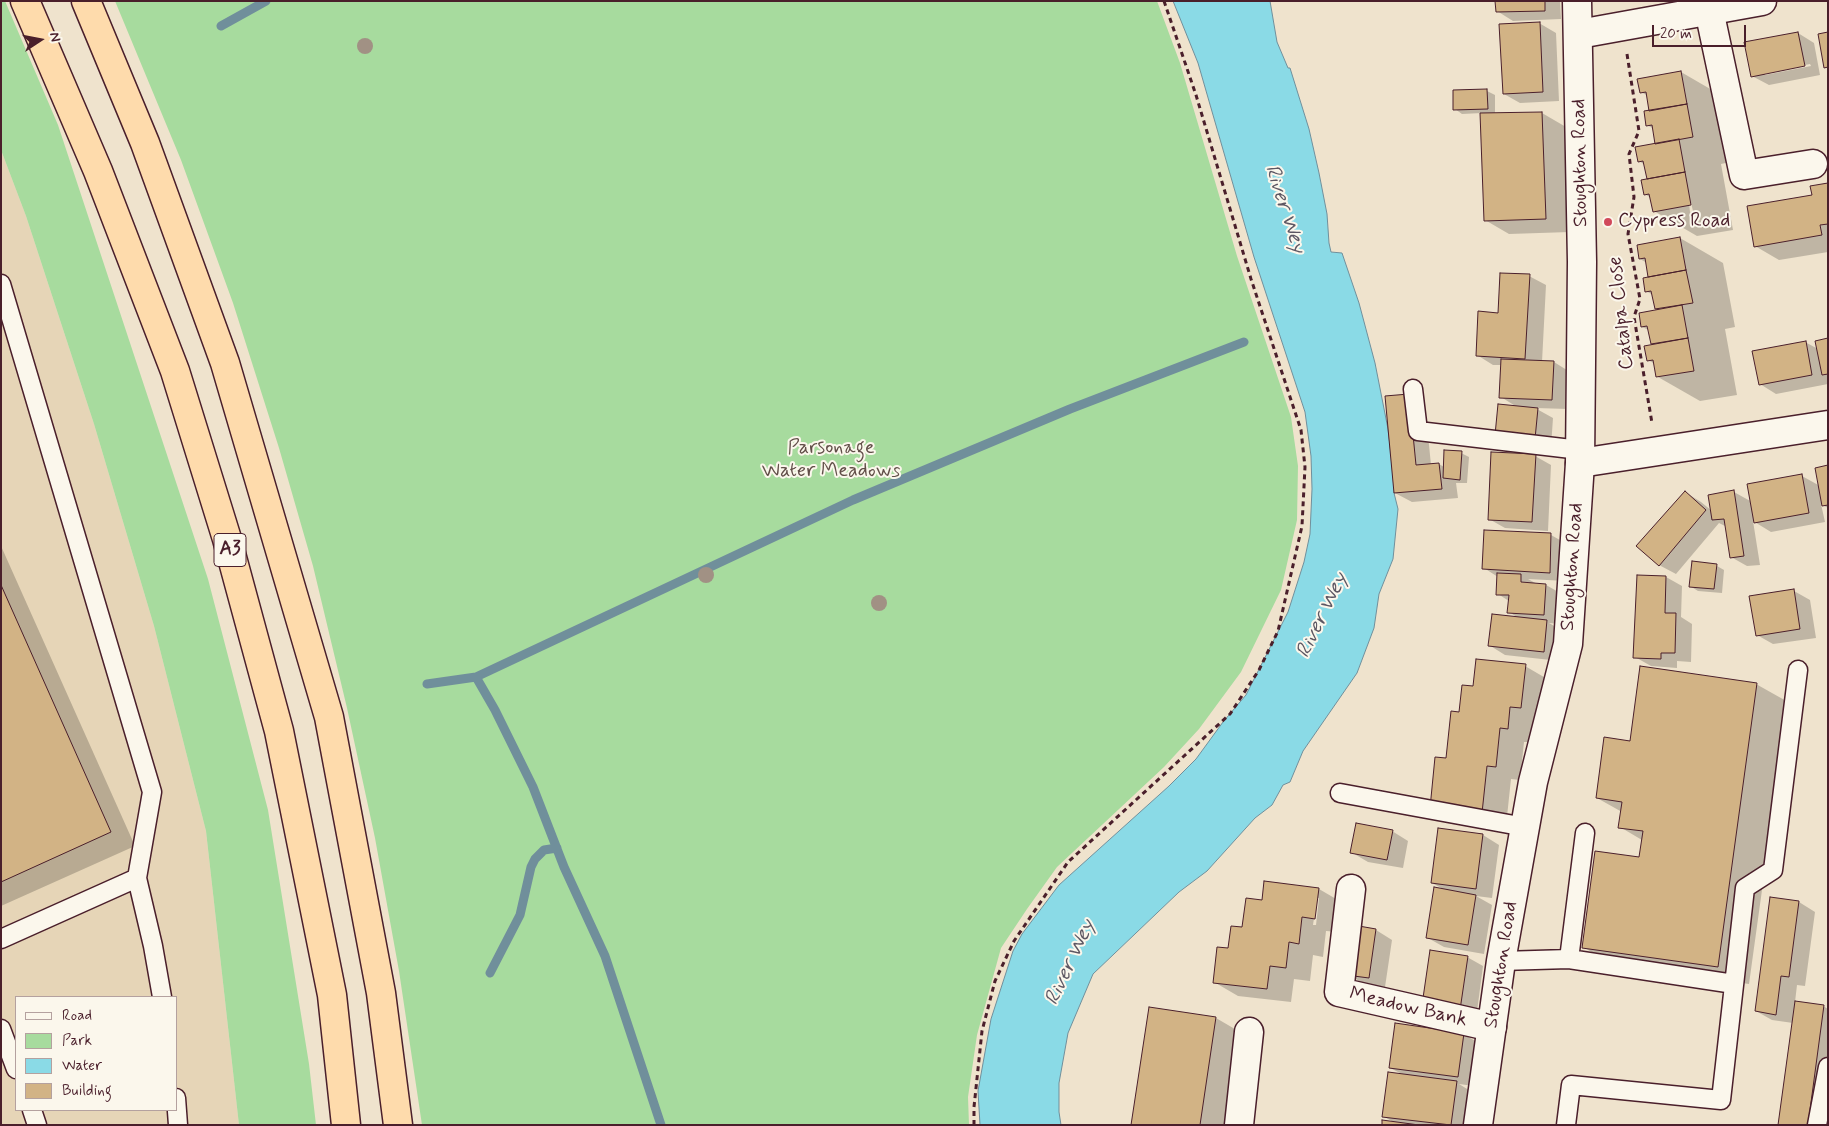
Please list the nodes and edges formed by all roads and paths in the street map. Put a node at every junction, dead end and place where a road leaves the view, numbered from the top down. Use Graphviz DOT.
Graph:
graph roads {
  1 [pos="25,1"];
  2 [pos="86,1"];
  3 [pos="1164,1"];
  4 [pos="1576,1"];
  5 [pos="1762,1"];
  6 [pos="1709,10"];
  7 [pos="1628,25"];
  8 [pos="1578,34"];
  9 [pos="1813,164"];
  10 [pos="1,284"];
  11 [pos="1412,389"];
  12 [pos="1828,425"];
  13 [pos="1656,451"];
  14 [pos="1580,456"];
  15 [pos="1798,670"];
  16 [pos="1340,793"];
  17 [pos="1525,828"];
  18 [pos="1585,833"];
  19 [pos="137,878"];
  20 [pos="1351,889"];
  21 [pos="1,939"];
  22 [pos="1569,960"];
  23 [pos="1501,961"];
  24 [pos="1734,984"];
  25 [pos="162,996"];
  26 [pos="1492,1027"];
  27 [pos="1,1029"];
  28 [pos="1249,1032"];
  29 [pos="15,1066"];
  30 [pos="1828,1067"];
  31 [pos="32,1111"];
  32 [pos="177,1111"];
  33 [pos="37,1125"];
  34 [pos="178,1125"];
  35 [pos="346,1125"];
  36 [pos="398,1125"];
  37 [pos="974,1125"];
  38 [pos="1239,1125"];
  39 [pos="1478,1125"];
  40 [pos="1566,1125"];
  41 [pos="1817,1125"];
  1 -- 35 [label="highway, A3"];
  2 -- 36 [label="highway, A3"];
  3 -- 37 [label="path"];
  4 -- 8 [label="street, Stoughton Road"];
  5 -- 6 [label="street"];
  6 -- 7 [label="street"];
  6 -- 9 [label="street"];
  7 -- 8 [label="street"];
  7 -- 13 [label="path, Catalpa Close"];
  8 -- 14 [label="street, Stoughton Road"];
  10 -- 19 [label="lane"];
  11 -- 14 [label="lane"];
  12 -- 13 [label="street"];
  13 -- 14 [label="street"];
  14 -- 17 [label="street, Stoughton Road"];
  15 -- 24 [label="lane"];
  16 -- 17 [label="lane"];
  17 -- 23 [label="street, Stoughton Road"];
  18 -- 22 [label="lane"];
  19 -- 21 [label="lane"];
  19 -- 25 [label="lane"];
  20 -- 26 [label="street, Meadow Bank"];
  22 -- 23 [label="lane"];
  22 -- 24 [label="lane"];
  23 -- 26 [label="street, Stoughton Road"];
  24 -- 40 [label="lane"];
  26 -- 39 [label="street, Stoughton Road"];
  27 -- 29 [label="lane"];
  28 -- 38 [label="street"];
  30 -- 41 [label="lane"];
  31 -- 33 [label="lane"];
  32 -- 34 [label="lane"];
}
